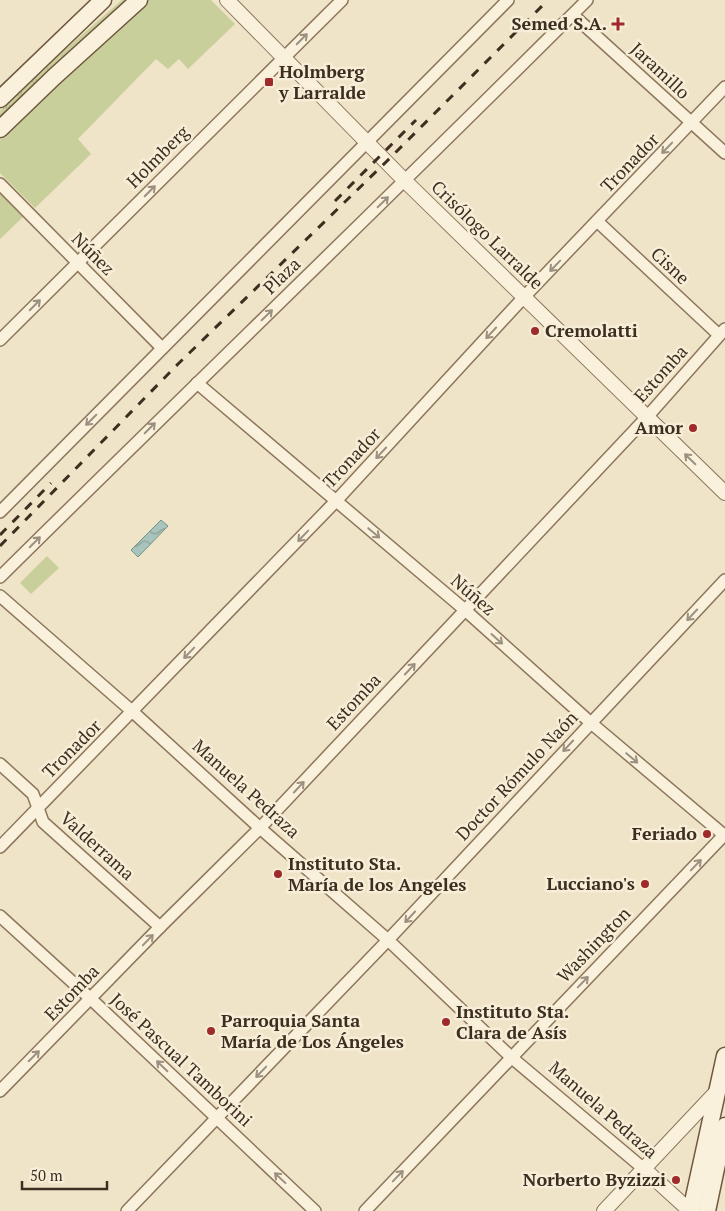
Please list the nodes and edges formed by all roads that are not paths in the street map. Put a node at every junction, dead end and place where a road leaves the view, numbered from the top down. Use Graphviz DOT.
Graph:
graph roads {
  1 [pos="103,0"];
  2 [pos="139,0"];
  3 [pos="227,0"];
  4 [pos="342,0"];
  5 [pos="508,0"];
  6 [pos="588,0"];
  7 [pos="573,15"];
  8 [pos="284,58"];
  9 [pos="725,88"];
  10 [pos="0,99"];
  11 [pos="691,124"];
  12 [pos="0,129"];
  13 [pos="367,142"];
  14 [pos="725,153"];
  15 [pos="405,181"];
  16 [pos="0,184"];
  17 [pos="598,222"];
  18 [pos="77,262"];
  19 [pos="524,297"];
  20 [pos="722,332"];
  21 [pos="0,340"];
  22 [pos="162,348"];
  23 [pos="197,383"];
  24 [pos="647,417"];
  25 [pos="725,493"];
  26 [pos="336,502"];
  27 [pos="0,512"];
  28 [pos="0,577"];
  29 [pos="725,580"];
  30 [pos="0,596"];
  31 [pos="465,610"];
  32 [pos="133,712"];
  33 [pos="591,722"];
  34 [pos="0,764"];
  35 [pos="38,809"];
  36 [pos="260,828"];
  37 [pos="725,835"];
  38 [pos="0,847"];
  39 [pos="0,916"];
  40 [pos="160,927"];
  41 [pos="388,940"];
  42 [pos="91,999"];
  43 [pos="725,1056"];
  44 [pos="511,1057"];
  45 [pos="721,1086"];
  46 [pos="0,1091"];
  47 [pos="216,1118"];
  48 [pos="725,1126"];
  49 [pos="644,1170"];
  50 [pos="127,1211"];
  51 [pos="315,1211"];
  52 [pos="364,1211"];
  53 [pos="604,1211"];
  54 [pos="691,1211"];
  55 [pos="707,1211"];
  1 -- 10 [label="main road"];
  2 -- 12 [label="main road"];
  3 -- 8 [label="street, Crisólogo Larralde"];
  8 -- 4 [label="street, Holmberg, one-way"];
  5 -- 13 [label="street, Plaza"];
  6 -- 7 [label="street, Plaza"];
  7 -- 11 [label="street, Jaramillo"];
  7 -- 15 [label="street, Plaza"];
  8 -- 13 [label="street, Crisólogo Larralde"];
  18 -- 8 [label="street, Holmberg, one-way"];
  9 -- 11 [label="street, Tronador"];
  11 -- 14 [label="street, Jaramillo"];
  11 -- 17 [label="street, Tronador, one-way"];
  13 -- 15 [label="street, Crisólogo Larralde"];
  13 -- 22 [label="street, Plaza"];
  15 -- 19 [label="street, Crisólogo Larralde"];
  23 -- 15 [label="street, Plaza, one-way"];
  16 -- 18 [label="street, Núñez"];
  17 -- 19 [label="street, Tronador, one-way"];
  17 -- 20 [label="street, Cisne"];
  21 -- 18 [label="street, Holmberg, one-way"];
  18 -- 22 [label="street, Núñez"];
  19 -- 24 [label="street, Crisólogo Larralde"];
  19 -- 26 [label="street, Tronador, one-way"];
  20 -- 24 [label="street, Estomba"];
  22 -- 27 [label="street, Plaza, one-way"];
  23 -- 26 [label="street, Núñez"];
  28 -- 23 [label="street, Plaza, one-way"];
  25 -- 24 [label="street, Crisólogo Larralde, one-way"];
  24 -- 31 [label="street, Estomba"];
  26 -- 31 [label="street, Núñez, one-way"];
  26 -- 32 [label="street, Tronador, one-way"];
  29 -- 33 [label="street, Doctor Rómulo Naón, one-way"];
  30 -- 32 [label="street, Manuela Pedraza"];
  31 -- 33 [label="street, Núñez, one-way"];
  36 -- 31 [label="street, Estomba, one-way"];
  32 -- 35 [label="street, Tronador"];
  32 -- 36 [label="street, Manuela Pedraza"];
  33 -- 37 [label="street, Núñez, one-way"];
  33 -- 41 [label="street, Doctor Rómulo Naón, one-way"];
  34 -- 35 [label="street, Valderrama"];
  35 -- 38 [label="street, Tronador"];
  35 -- 40 [label="street, Valderrama"];
  36 -- 40 [label="street, Estomba"];
  36 -- 41 [label="street, Manuela Pedraza"];
  44 -- 37 [label="street, Washington, one-way"];
  39 -- 42 [label="street, José Pascual Tamborini"];
  42 -- 40 [label="street, Estomba, one-way"];
  41 -- 44 [label="street, Manuela Pedraza"];
  41 -- 47 [label="street, Doctor Rómulo Naón, one-way"];
  46 -- 42 [label="street, Estomba, one-way"];
  47 -- 42 [label="street, José Pascual Tamborini, one-way"];
  43 -- 45 [label="main road"];
  44 -- 49 [label="street, Manuela Pedraza"];
  52 -- 44 [label="street, Washington, one-way"];
  45 -- 49 [label="street"];
  45 -- 54 [label="main road"];
  47 -- 50 [label="street, Doctor Rómulo Naón"];
  51 -- 47 [label="street, José Pascual Tamborini, one-way"];
  48 -- 55 [label="main road"];
  49 -- 53 [label="street"];
  49 -- 54 [label="street, Manuela Pedraza"];
}
